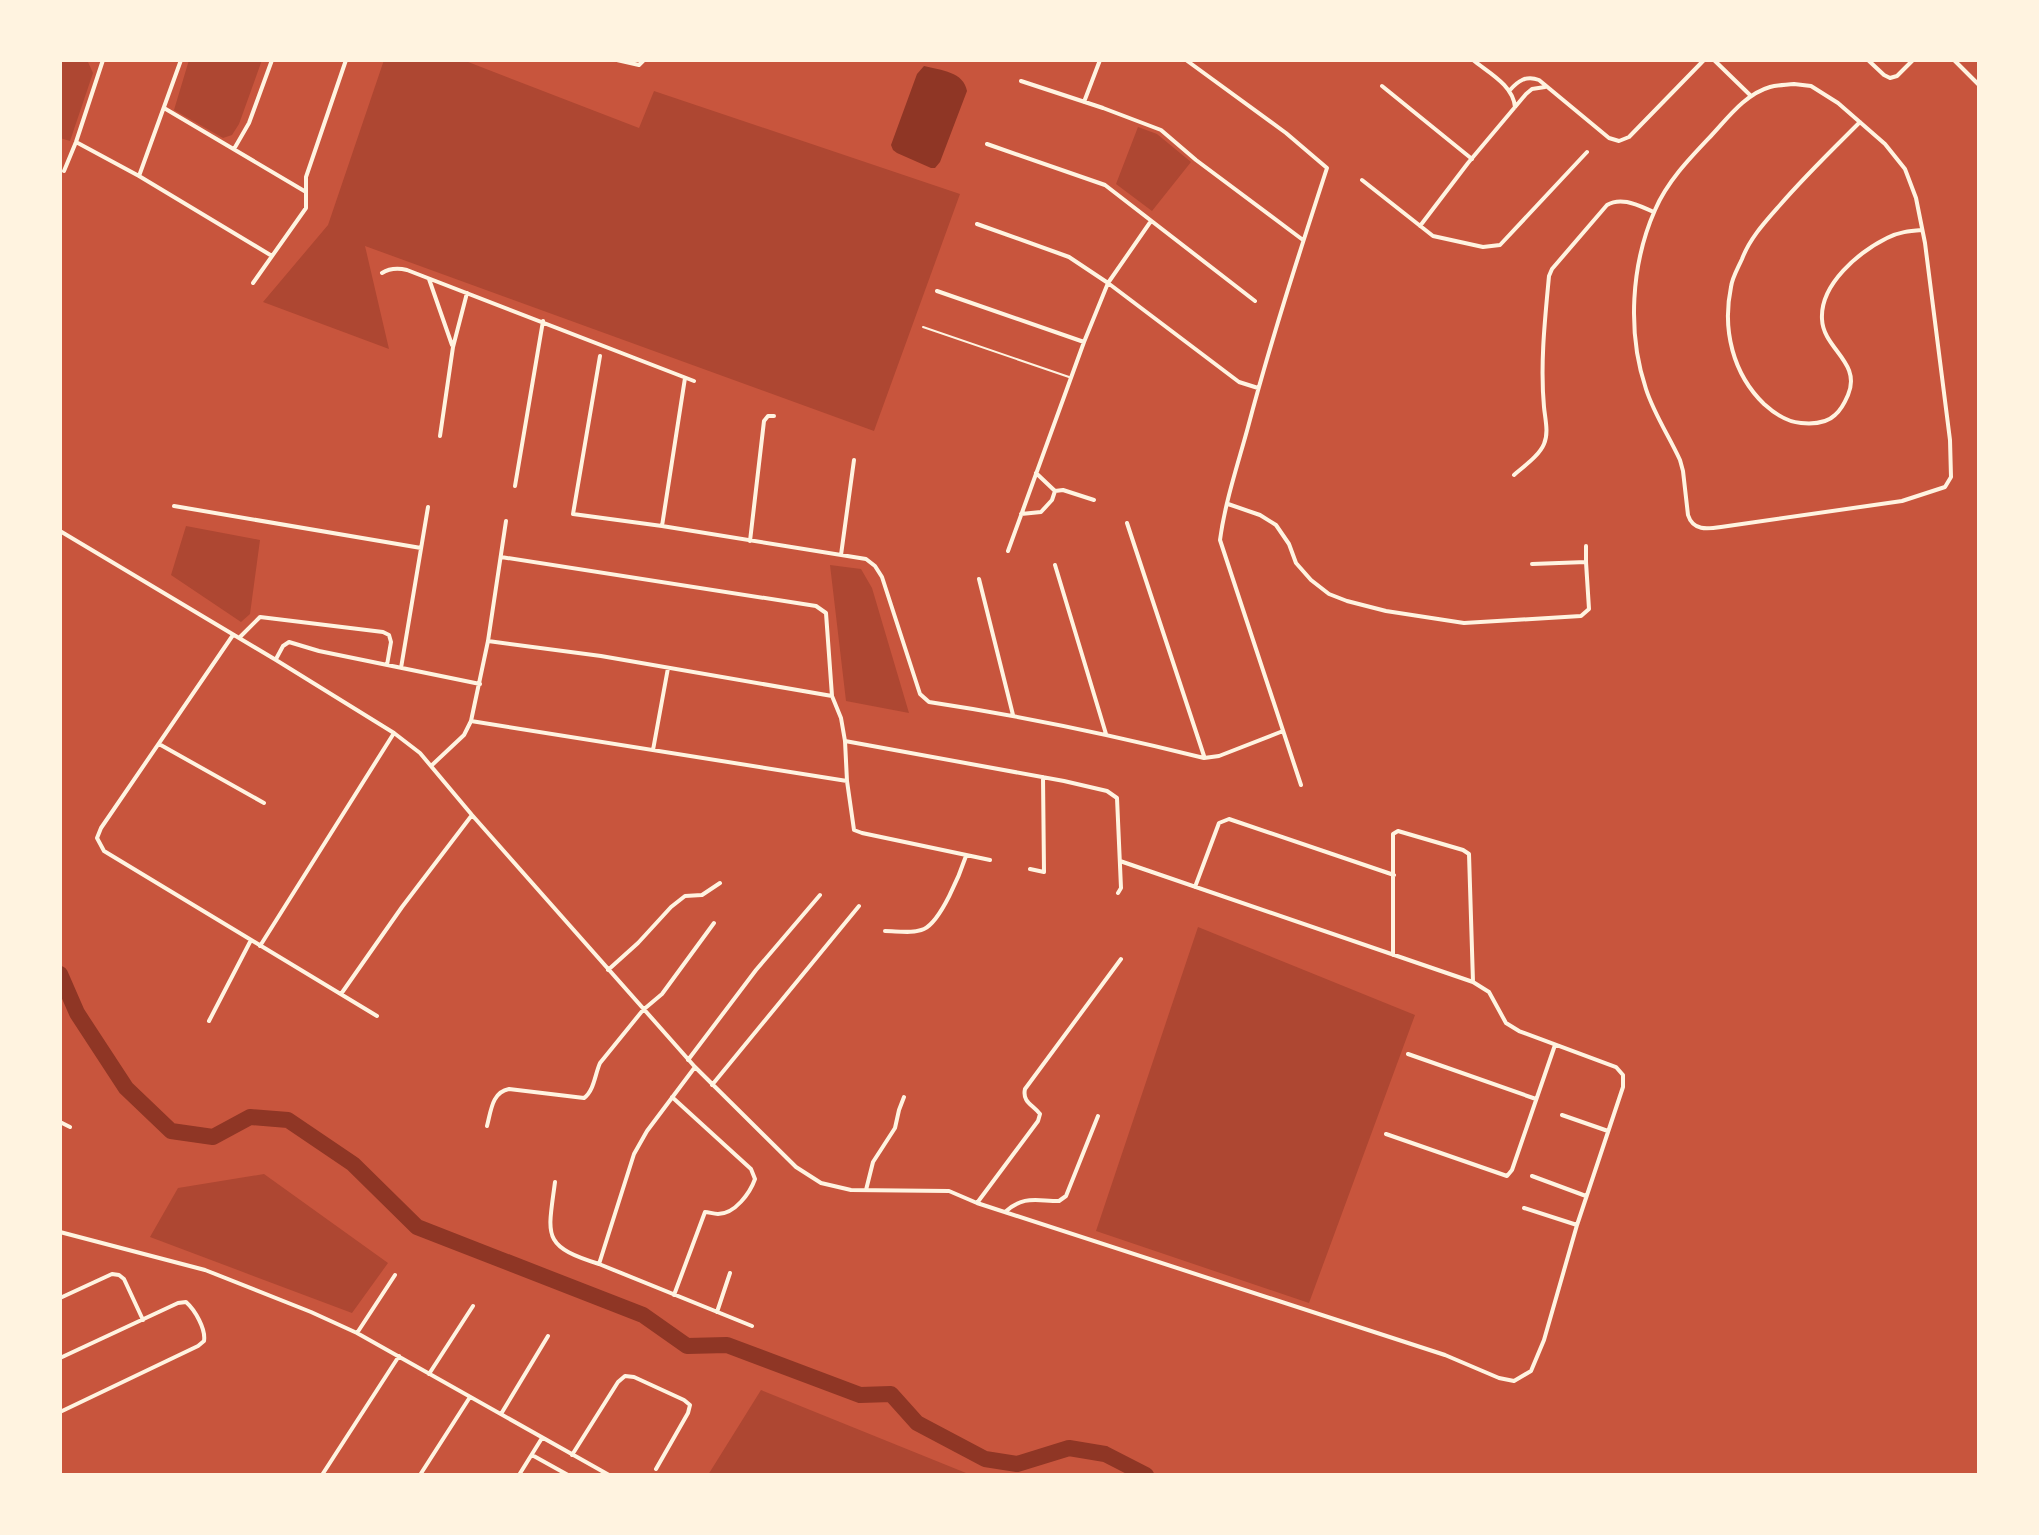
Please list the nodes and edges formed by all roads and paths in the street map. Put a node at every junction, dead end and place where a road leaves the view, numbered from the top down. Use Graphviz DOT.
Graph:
graph roads {
  1 [pos="103,60"];
  2 [pos="181,60"];
  3 [pos="272,60"];
  4 [pos="346,60"];
  5 [pos="617,60"];
  6 [pos="644,60"];
  7 [pos="1100,60"];
  8 [pos="1186,60"];
  9 [pos="1473,60"];
  10 [pos="1704,60"];
  11 [pos="1714,60"];
  12 [pos="1868,60"];
  13 [pos="1913,60"];
  14 [pos="1954,60"];
  15 [pos="1021,81"];
  16 [pos="1979,85"];
  17 [pos="1382,86"];
  18 [pos="1547,87"];
  19 [pos="1510,90"];
  20 [pos="1750,95"];
  21 [pos="1084,102"];
  22 [pos="164,108"];
  23 [pos="1515,109"];
  24 [pos="1860,122"];
  25 [pos="76,142"];
  26 [pos="987,144"];
  27 [pos="234,149"];
  28 [pos="1587,152"];
  29 [pos="1472,159"];
  30 [pos="64,171"];
  31 [pos="139,176"];
  32 [pos="1362,180"];
  33 [pos="306,192"];
  34 [pos="1654,212"];
  35 [pos="1151,221"];
  36 [pos="977,224"];
  37 [pos="1420,226"];
  38 [pos="1922,230"];
  39 [pos="1303,240"];
  40 [pos="272,256"];
  41 [pos="382,273"];
  42 [pos="429,279"];
  43 [pos="253,283"];
  44 [pos="1108,283"];
  45 [pos="937,291"];
  46 [pos="467,293"];
  47 [pos="1255,301"];
  48 [pos="543,321"];
  49 [pos="923,327"];
  50 [pos="1084,342"];
  51 [pos="453,347"];
  52 [pos="600,356"];
  53 [pos="685,378"];
  54 [pos="1071,378"];
  55 [pos="694,381"];
  56 [pos="1258,388"];
  57 [pos="774,416"];
  58 [pos="440,436"];
  59 [pos="854,460"];
  60 [pos="1036,473"];
  61 [pos="1514,475"];
  62 [pos="515,486"];
  63 [pos="1055,491"];
  64 [pos="1094,500"];
  65 [pos="1227,504"];
  66 [pos="174,506"];
  67 [pos="428,507"];
  68 [pos="1021,514"];
  69 [pos="506,521"];
  70 [pos="1127,523"];
  71 [pos="662,526"];
  72 [pos="60,531"];
  73 [pos="750,541"];
  74 [pos="1586,546"];
  75 [pos="421,548"];
  76 [pos="1008,551"];
  77 [pos="841,555"];
  78 [pos="501,557"];
  79 [pos="1586,562"];
  80 [pos="1532,564"];
  81 [pos="1055,565"];
  82 [pos="979,579"];
  83 [pos="236,636"];
  84 [pos="488,641"];
  85 [pos="276,660"];
  86 [pos="387,665"];
  87 [pos="401,668"];
  88 [pos="668,668"];
  89 [pos="480,684"];
  90 [pos="832,696"];
  91 [pos="1013,715"];
  92 [pos="471,721"];
  93 [pos="1283,731"];
  94 [pos="394,733"];
  95 [pos="1106,734"];
  96 [pos="845,741"];
  97 [pos="159,744"];
  98 [pos="653,750"];
  99 [pos="1204,758"];
  100 [pos="431,766"];
  101 [pos="1043,777"];
  102 [pos="847,781"];
  103 [pos="1301,785"];
  104 [pos="264,803"];
  105 [pos="472,815"];
  106 [pos="967,855"];
  107 [pos="990,860"];
  108 [pos="1120,861"];
  109 [pos="1030,869"];
  110 [pos="1394,875"];
  111 [pos="720,883"];
  112 [pos="1195,887"];
  113 [pos="1118,893"];
  114 [pos="820,895"];
  115 [pos="859,906"];
  116 [pos="714,923"];
  117 [pos="885,931"];
  118 [pos="251,940"];
  119 [pos="260,946"];
  120 [pos="1393,955"];
  121 [pos="1121,959"];
  122 [pos="608,970"];
  123 [pos="1473,982"];
  124 [pos="340,994"];
  125 [pos="643,1010"];
  126 [pos="377,1016"];
  127 [pos="209,1021"];
  128 [pos="1555,1045"];
  129 [pos="1408,1054"];
  130 [pos="688,1060"];
  131 [pos="695,1067"];
  132 [pos="712,1085"];
  133 [pos="672,1097"];
  134 [pos="904,1097"];
  135 [pos="1536,1099"];
  136 [pos="1562,1115"];
  137 [pos="1098,1116"];
  138 [pos="60,1122"];
  139 [pos="487,1126"];
  140 [pos="70,1127"];
  141 [pos="1608,1131"];
  142 [pos="1386,1134"];
  143 [pos="1532,1176"];
  144 [pos="555,1182"];
  145 [pos="866,1190"];
  146 [pos="1587,1196"];
  147 [pos="977,1203"];
  148 [pos="1524,1208"];
  149 [pos="1005,1212"];
  150 [pos="1577,1225"];
  151 [pos="60,1232"];
  152 [pos="599,1264"];
  153 [pos="730,1273"];
  154 [pos="395,1275"];
  155 [pos="674,1295"];
  156 [pos="60,1298"];
  157 [pos="473,1306"];
  158 [pos="717,1312"];
  159 [pos="143,1320"];
  160 [pos="752,1326"];
  161 [pos="357,1333"];
  162 [pos="548,1336"];
  163 [pos="399,1356"];
  164 [pos="60,1358"];
  165 [pos="429,1374"];
  166 [pos="470,1397"];
  167 [pos="60,1412"];
  168 [pos="501,1414"];
  169 [pos="542,1438"];
  170 [pos="531,1455"];
  171 [pos="572,1455"];
  172 [pos="656,1469"];
  173 [pos="322,1475"];
  174 [pos="420,1475"];
  175 [pos="519,1475"];
  176 [pos="568,1475"];
  177 [pos="609,1475"];
  1 -- 25 [label="street"];
  2 -- 22 [label="street"];
  3 -- 27 [label="street"];
  4 -- 33 [label="street"];
  5 -- 6 [label="street"];
  7 -- 21 [label="street"];
  8 -- 39 [label="street"];
  9 -- 19 [label="street"];
  10 -- 18 [label="street"];
  11 -- 20 [label="street"];
  12 -- 13 [label="street"];
  14 -- 16 [label="street"];
  15 -- 21 [label="street"];
  17 -- 29 [label="street"];
  18 -- 19 [label="street"];
  18 -- 23 [label="street"];
  19 -- 23 [label="street"];
  20 -- 24 [label="street"];
  20 -- 34 [label="street"];
  21 -- 39 [label="street"];
  22 -- 27 [label="street"];
  22 -- 31 [label="street"];
  23 -- 29 [label="street"];
  24 -- 38 [label="street"];
  24 -- 38 [label="street"];
  25 -- 30 [label="street"];
  25 -- 31 [label="street"];
  26 -- 35 [label="street"];
  27 -- 33 [label="street"];
  28 -- 37 [label="street"];
  29 -- 37 [label="street"];
  31 -- 40 [label="street"];
  32 -- 37 [label="street"];
  33 -- 40 [label="street"];
  34 -- 38 [label="street"];
  34 -- 61 [label="street"];
  35 -- 44 [label="street"];
  35 -- 47 [label="street"];
  36 -- 44 [label="street"];
  39 -- 56 [label="street"];
  40 -- 43 [label="street"];
  41 -- 42 [label="street"];
  42 -- 46 [label="street"];
  42 -- 51 [label="street"];
  44 -- 50 [label="street"];
  44 -- 56 [label="street"];
  45 -- 50 [label="street"];
  46 -- 48 [label="street"];
  46 -- 51 [label="street"];
  48 -- 53 [label="street"];
  48 -- 62 [label="street"];
  49 -- 54 [label="lane"];
  50 -- 54 [label="street"];
  51 -- 58 [label="street"];
  52 -- 71 [label="street"];
  53 -- 55 [label="street"];
  53 -- 71 [label="street"];
  54 -- 60 [label="street"];
  56 -- 65 [label="street"];
  57 -- 73 [label="street"];
  59 -- 77 [label="street"];
  60 -- 63 [label="street"];
  60 -- 68 [label="street"];
  63 -- 64 [label="street"];
  63 -- 68 [label="street"];
  65 -- 79 [label="street"];
  65 -- 93 [label="street"];
  66 -- 75 [label="street"];
  67 -- 75 [label="street"];
  68 -- 76 [label="street"];
  69 -- 78 [label="street"];
  70 -- 99 [label="street"];
  71 -- 73 [label="street"];
  72 -- 83 [label="street"];
  73 -- 77 [label="street"];
  74 -- 79 [label="street"];
  75 -- 87 [label="street"];
  77 -- 91 [label="street"];
  78 -- 84 [label="street"];
  78 -- 90 [label="street"];
  79 -- 80 [label="street"];
  81 -- 95 [label="street"];
  82 -- 91 [label="street"];
  83 -- 85 [label="street"];
  83 -- 86 [label="street"];
  83 -- 97 [label="street"];
  84 -- 88 [label="street"];
  84 -- 89 [label="street"];
  85 -- 86 [label="street"];
  85 -- 94 [label="street"];
  86 -- 87 [label="street"];
  87 -- 89 [label="street"];
  88 -- 90 [label="street"];
  88 -- 98 [label="street"];
  89 -- 92 [label="street"];
  90 -- 96 [label="street"];
  91 -- 95 [label="street"];
  92 -- 98 [label="street"];
  92 -- 100 [label="street"];
  93 -- 99 [label="street"];
  93 -- 103 [label="street"];
  94 -- 100 [label="street"];
  94 -- 119 [label="street"];
  95 -- 99 [label="street"];
  96 -- 101 [label="street"];
  96 -- 102 [label="street"];
  97 -- 104 [label="street"];
  97 -- 118 [label="street"];
  98 -- 102 [label="street"];
  100 -- 105 [label="street"];
  101 -- 108 [label="street"];
  101 -- 109 [label="street"];
  102 -- 106 [label="street"];
  105 -- 122 [label="street"];
  105 -- 124 [label="street"];
  106 -- 107 [label="street"];
  106 -- 117 [label="street"];
  108 -- 112 [label="street"];
  108 -- 113 [label="street"];
  110 -- 112 [label="street"];
  110 -- 120 [label="street"];
  110 -- 123 [label="street"];
  111 -- 122 [label="street"];
  112 -- 120 [label="street"];
  114 -- 130 [label="street"];
  115 -- 132 [label="street"];
  116 -- 125 [label="street"];
  118 -- 119 [label="street"];
  118 -- 127 [label="street"];
  119 -- 124 [label="street"];
  120 -- 123 [label="street"];
  121 -- 147 [label="street"];
  122 -- 125 [label="street"];
  123 -- 128 [label="street"];
  124 -- 126 [label="street"];
  125 -- 130 [label="street"];
  125 -- 139 [label="street"];
  128 -- 135 [label="street"];
  128 -- 141 [label="street"];
  129 -- 135 [label="street"];
  130 -- 131 [label="street"];
  131 -- 132 [label="street"];
  131 -- 133 [label="street"];
  132 -- 145 [label="street"];
  133 -- 152 [label="street"];
  133 -- 155 [label="street"];
  134 -- 145 [label="street"];
  135 -- 142 [label="street"];
  136 -- 141 [label="street"];
  137 -- 149 [label="street"];
  138 -- 140 [label="street"];
  141 -- 146 [label="street"];
  143 -- 146 [label="street"];
  144 -- 152 [label="street"];
  145 -- 147 [label="street"];
  146 -- 150 [label="street"];
  147 -- 149 [label="street"];
  148 -- 150 [label="street"];
  149 -- 150 [label="street"];
  151 -- 161 [label="street"];
  152 -- 155 [label="street"];
  153 -- 158 [label="street"];
  154 -- 161 [label="street"];
  155 -- 158 [label="street"];
  156 -- 159 [label="street"];
  157 -- 165 [label="street"];
  158 -- 160 [label="street"];
  159 -- 164 [label="street"];
  159 -- 167 [label="street"];
  161 -- 163 [label="street"];
  162 -- 168 [label="street"];
  163 -- 165 [label="street"];
  163 -- 173 [label="street"];
  165 -- 166 [label="street"];
  166 -- 168 [label="street"];
  166 -- 174 [label="street"];
  168 -- 169 [label="street"];
  169 -- 170 [label="street"];
  169 -- 171 [label="street"];
  170 -- 175 [label="street"];
  170 -- 176 [label="street"];
  171 -- 172 [label="street"];
  171 -- 177 [label="street"];
}
